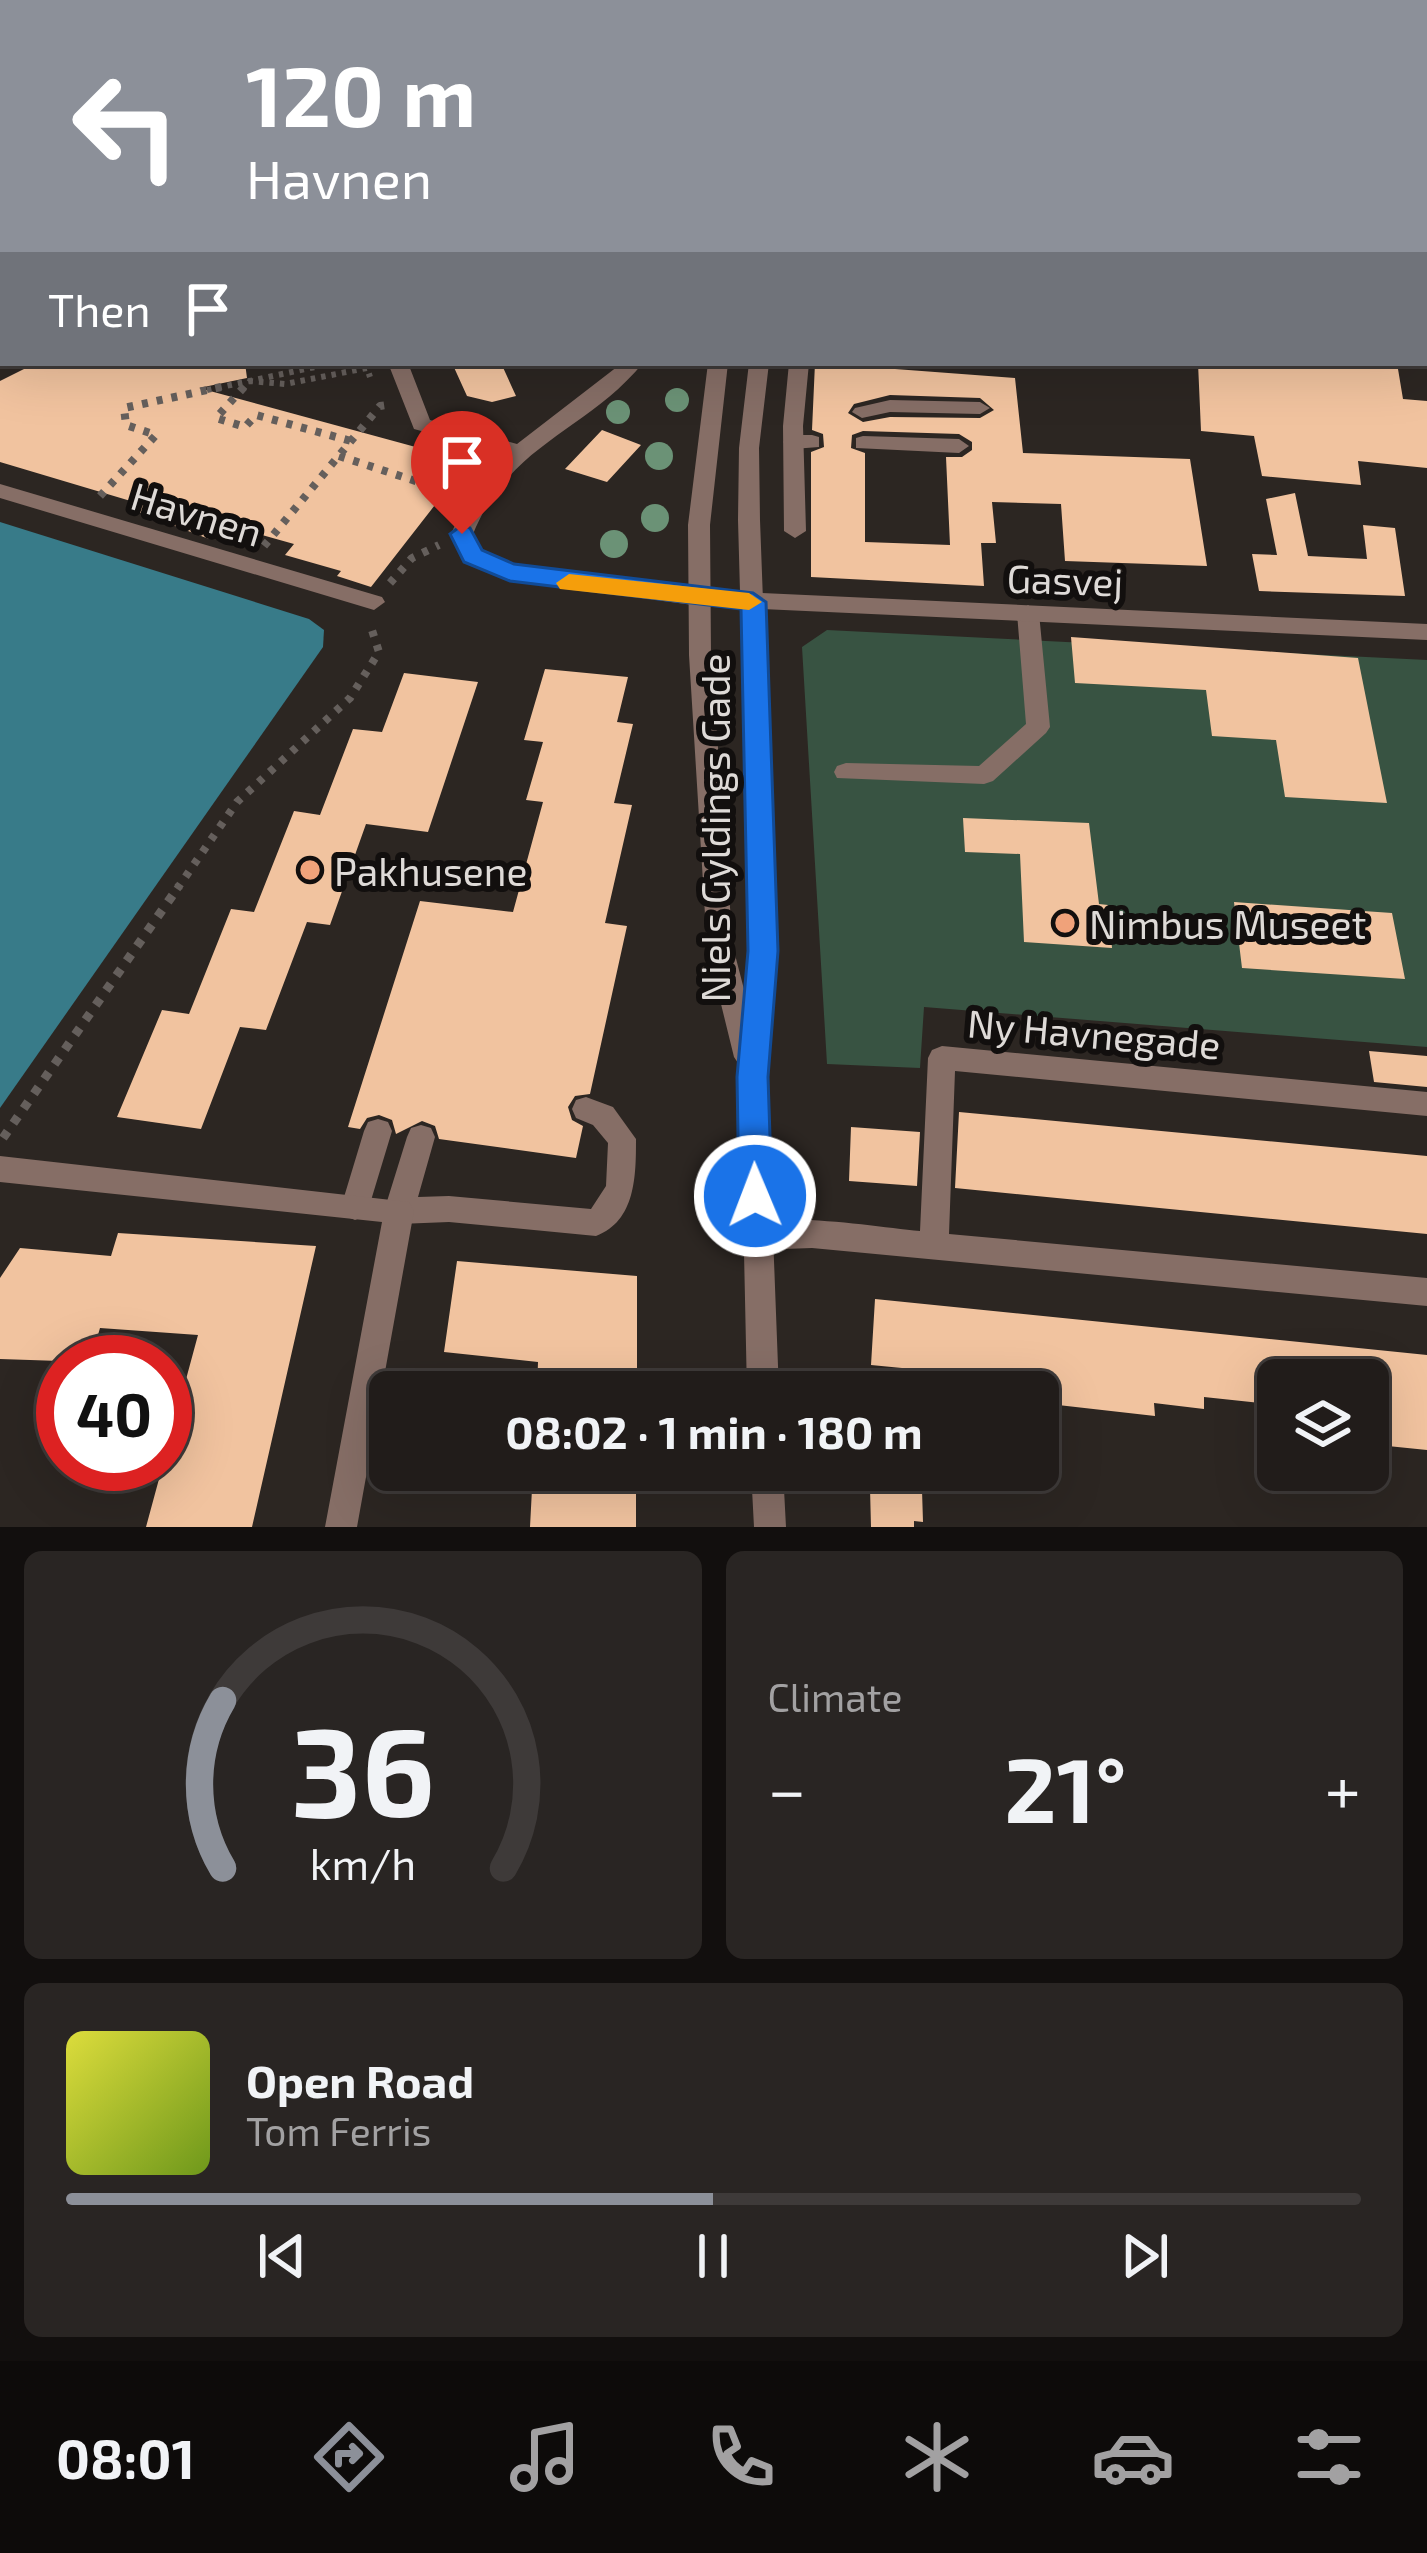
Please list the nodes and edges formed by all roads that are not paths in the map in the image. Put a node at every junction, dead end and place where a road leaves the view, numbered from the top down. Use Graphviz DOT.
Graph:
graph roads {
  1 [pos="399,366"];
  2 [pos="630,366"];
  3 [pos="718,366"];
  4 [pos="759,366"];
  5 [pos="800,366"];
  6 [pos="980,408"];
  7 [pos="862,412"];
  8 [pos="863,443"];
  9 [pos="959,446"];
  10 [pos="515,451"];
  11 [pos="0,491"];
  12 [pos="795,531"];
  13 [pos="700,598"];
  14 [pos="374,602"];
  15 [pos="753,602"];
  16 [pos="1028,614"];
  17 [pos="1427,632"];
  18 [pos="846,772"];
  19 [pos="753,1077"];
  20 [pos="1427,1104"];
  21 [pos="586,1109"];
  22 [pos="378,1131"];
  23 [pos="422,1137"];
  24 [pos="0,1168"];
  25 [pos="355,1207"];
  26 [pos="399,1211"];
  27 [pos="756,1236"];
  28 [pos="934,1246"];
  29 [pos="1427,1292"];
  30 [pos="762,1371"];
  31 [pos="768,1491"];
  32 [pos="341,1527"];
  33 [pos="770,1527"];
  1 -- 10 [label="street"];
  2 -- 10 [label="street"];
  3 -- 13 [label="street, Niels Gyldings Gade"];
  4 -- 15 [label="street, Niels Gyldings Gade"];
  5 -- 12 [label="street"];
  6 -- 7 [label="street"];
  8 -- 9 [label="street"];
  10 -- 13 [label="street"];
  11 -- 14 [label="street, Havnen"];
  13 -- 15 [label="street, Gasvej"];
  13 -- 19 [label="street, Niels Gyldings Gade"];
  15 -- 16 [label="street, Gasvej"];
  15 -- 19 [label="street, Niels Gyldings Gade"];
  16 -- 17 [label="street, Gasvej"];
  16 -- 18 [label="street"];
  19 -- 27 [label="street, Niels Gyldings Gade"];
  20 -- 28 [label="street, Ny Havnegade"];
  21 -- 26 [label="street"];
  22 -- 25 [label="street"];
  23 -- 26 [label="street"];
  24 -- 25 [label="street"];
  25 -- 26 [label="street"];
  26 -- 32 [label="street"];
  27 -- 28 [label="street"];
  27 -- 30 [label="street, Niels Gyldings Gade"];
  28 -- 29 [label="street"];
  31 -- 33 [label="street"];
}
